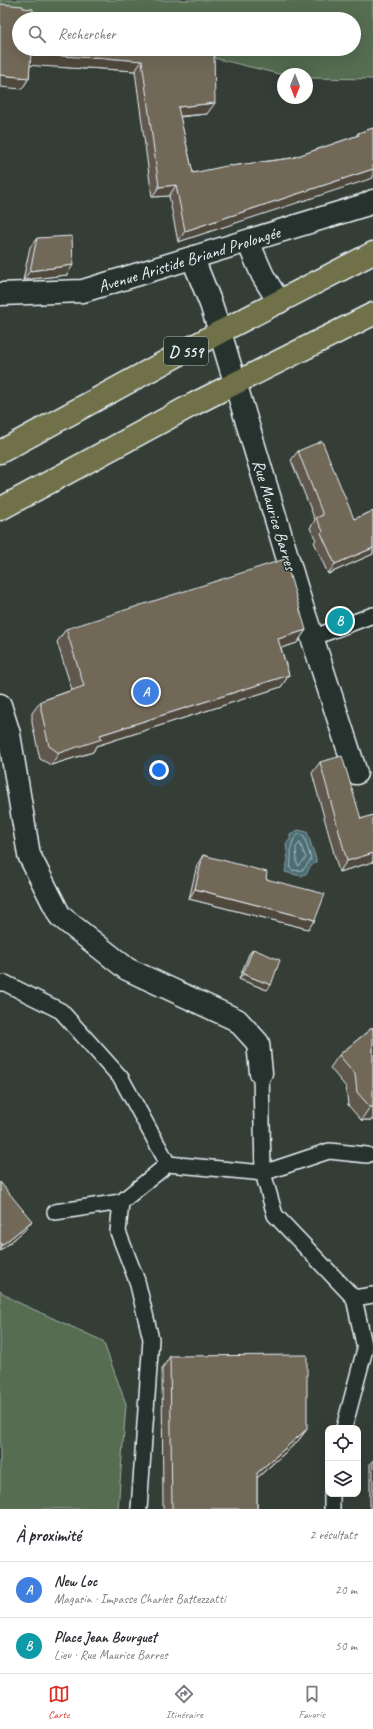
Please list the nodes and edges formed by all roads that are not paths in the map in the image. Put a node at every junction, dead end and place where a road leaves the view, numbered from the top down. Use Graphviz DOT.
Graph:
graph roads {
  1 [pos="373,201"];
  2 [pos="248,242"];
  3 [pos="373,253"];
  4 [pos="192,259"];
  5 [pos="0,294"];
  6 [pos="279,302"];
  7 [pos="373,314"];
  8 [pos="220,332"];
  9 [pos="235,382"];
  10 [pos="0,452"];
  11 [pos="0,509"];
  12 [pos="373,615"];
  13 [pos="312,638"];
  14 [pos="0,705"];
  15 [pos="356,773"];
  16 [pos="0,983"];
  17 [pos="261,1073"];
  18 [pos="367,1154"];
  19 [pos="168,1164"];
  20 [pos="263,1173"];
  21 [pos="121,1202"];
  22 [pos="56,1212"];
  23 [pos="373,1295"];
  24 [pos="354,1298"];
  25 [pos="345,1425"];
  26 [pos="332,1497"];
  27 [pos="139,1509"];
  28 [pos="332,1509"];
  1 -- 2 [label="street, Avenue Aristide Briand Prolongée"];
  2 -- 4 [label="street, Avenue Aristide Briand Prolongée"];
  2 -- 6 [label="street"];
  3 -- 6 [label="main road, D 559"];
  4 -- 5 [label="street, Avenue Aristide Briand Prolongée"];
  4 -- 8 [label="street, Rue Maurice Barres"];
  6 -- 8 [label="main road, D 559"];
  7 -- 9 [label="main road"];
  8 -- 9 [label="street, Rue Maurice Barres"];
  8 -- 10 [label="main road, D 559"];
  9 -- 11 [label="main road"];
  9 -- 13 [label="street, Rue Maurice Barres"];
  12 -- 13 [label="lane"];
  13 -- 15 [label="street, Rue Maurice Barres"];
  14 -- 17 [label="street"];
  16 -- 19 [label="lane"];
  17 -- 20 [label="lane"];
  18 -- 20 [label="lane"];
  19 -- 20 [label="lane"];
  19 -- 21 [label="lane"];
  20 -- 24 [label="lane"];
  21 -- 22 [label="lane"];
  21 -- 27 [label="lane"];
  23 -- 24 [label="lane"];
  24 -- 25 [label="lane"];
  26 -- 28 [label="lane"];
}
